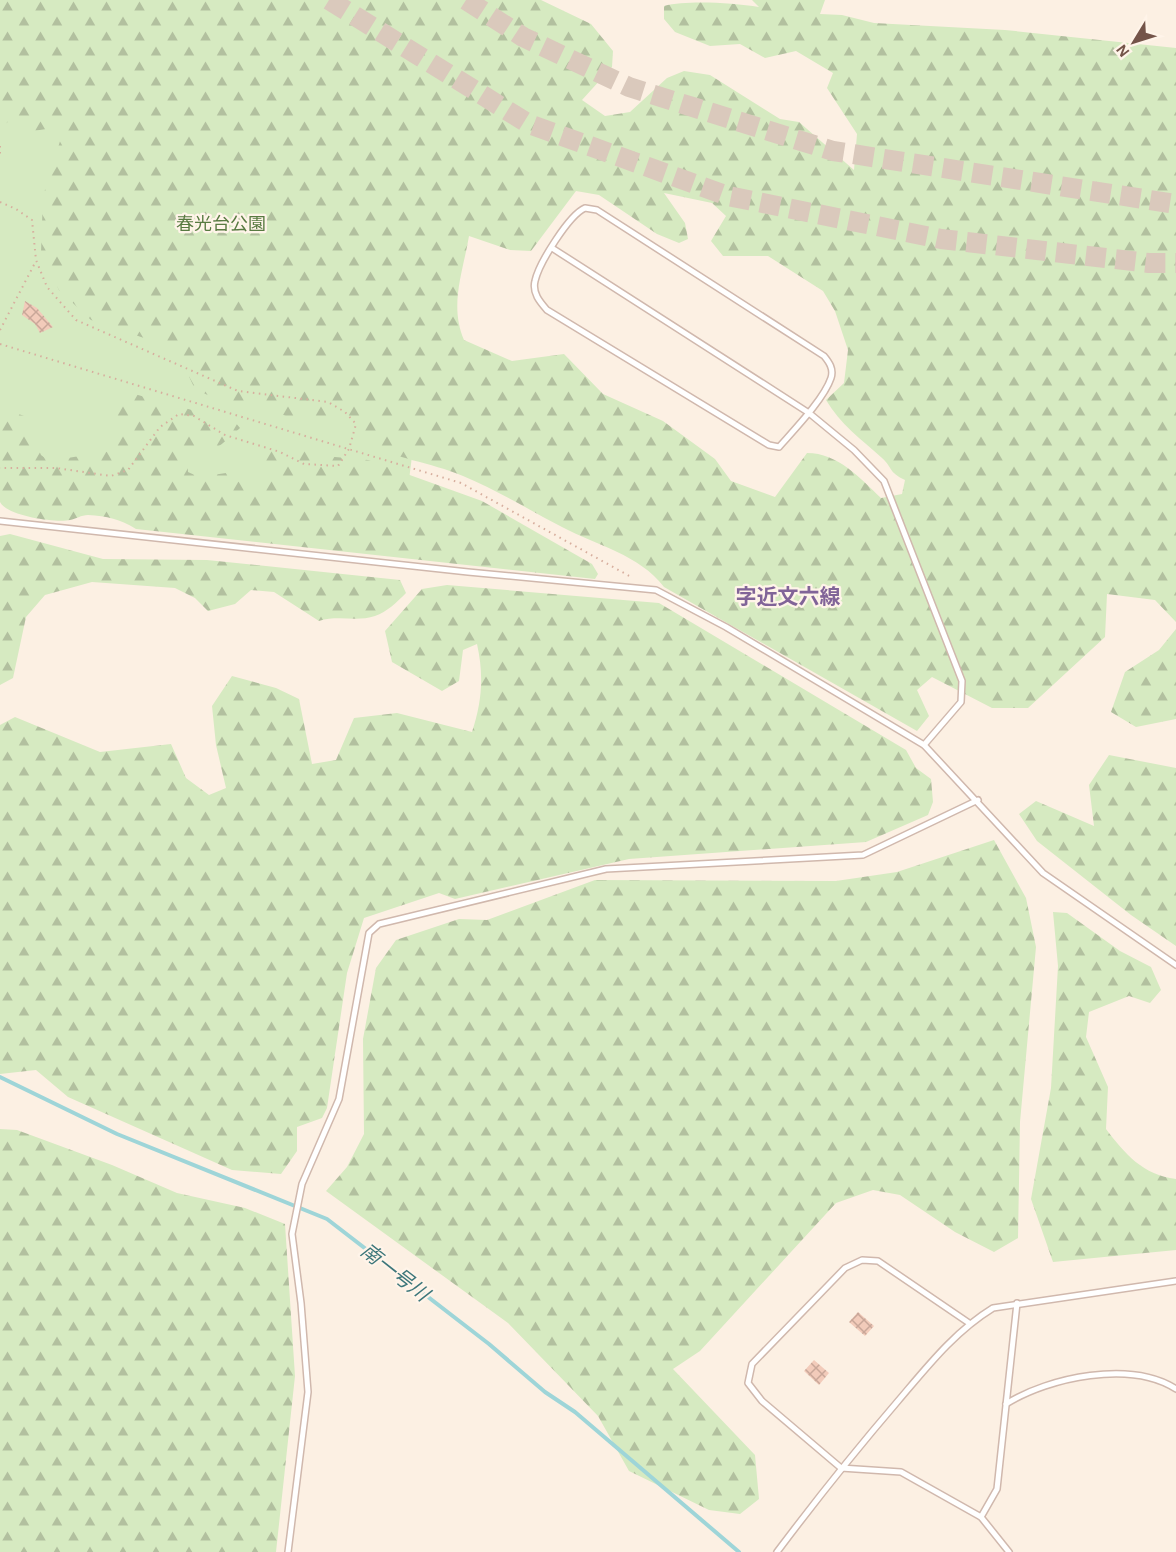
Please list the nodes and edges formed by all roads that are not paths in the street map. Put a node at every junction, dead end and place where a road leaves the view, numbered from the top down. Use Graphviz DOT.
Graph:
graph roads {
  1 [pos="552,248"];
  2 [pos="809,413"];
  3 [pos="0,521"];
  4 [pos="924,745"];
  5 [pos="978,800"];
  6 [pos="1176,965"];
  7 [pos="1176,1281"];
  8 [pos="1017,1303"];
  9 [pos="969,1323"];
  10 [pos="1176,1389"];
  11 [pos="1006,1404"];
  12 [pos="841,1468"];
  13 [pos="981,1517"];
  14 [pos="288,1552"];
  15 [pos="777,1552"];
  16 [pos="1009,1552"];
  1 -- 2 [label="lane"];
  1 -- 2 [label="lane"];
  1 -- 2 [label="lane"];
  2 -- 4 [label="lane"];
  3 -- 4 [label="lane"];
  4 -- 5 [label="lane"];
  5 -- 6 [label="lane"];
  5 -- 14 [label="lane"];
  7 -- 8 [label="lane"];
  8 -- 9 [label="lane"];
  8 -- 11 [label="lane"];
  9 -- 12 [label="lane"];
  9 -- 12 [label="lane"];
  10 -- 11 [label="lane"];
  11 -- 13 [label="lane"];
  12 -- 13 [label="lane"];
  12 -- 15 [label="lane"];
  13 -- 16 [label="lane"];
}
